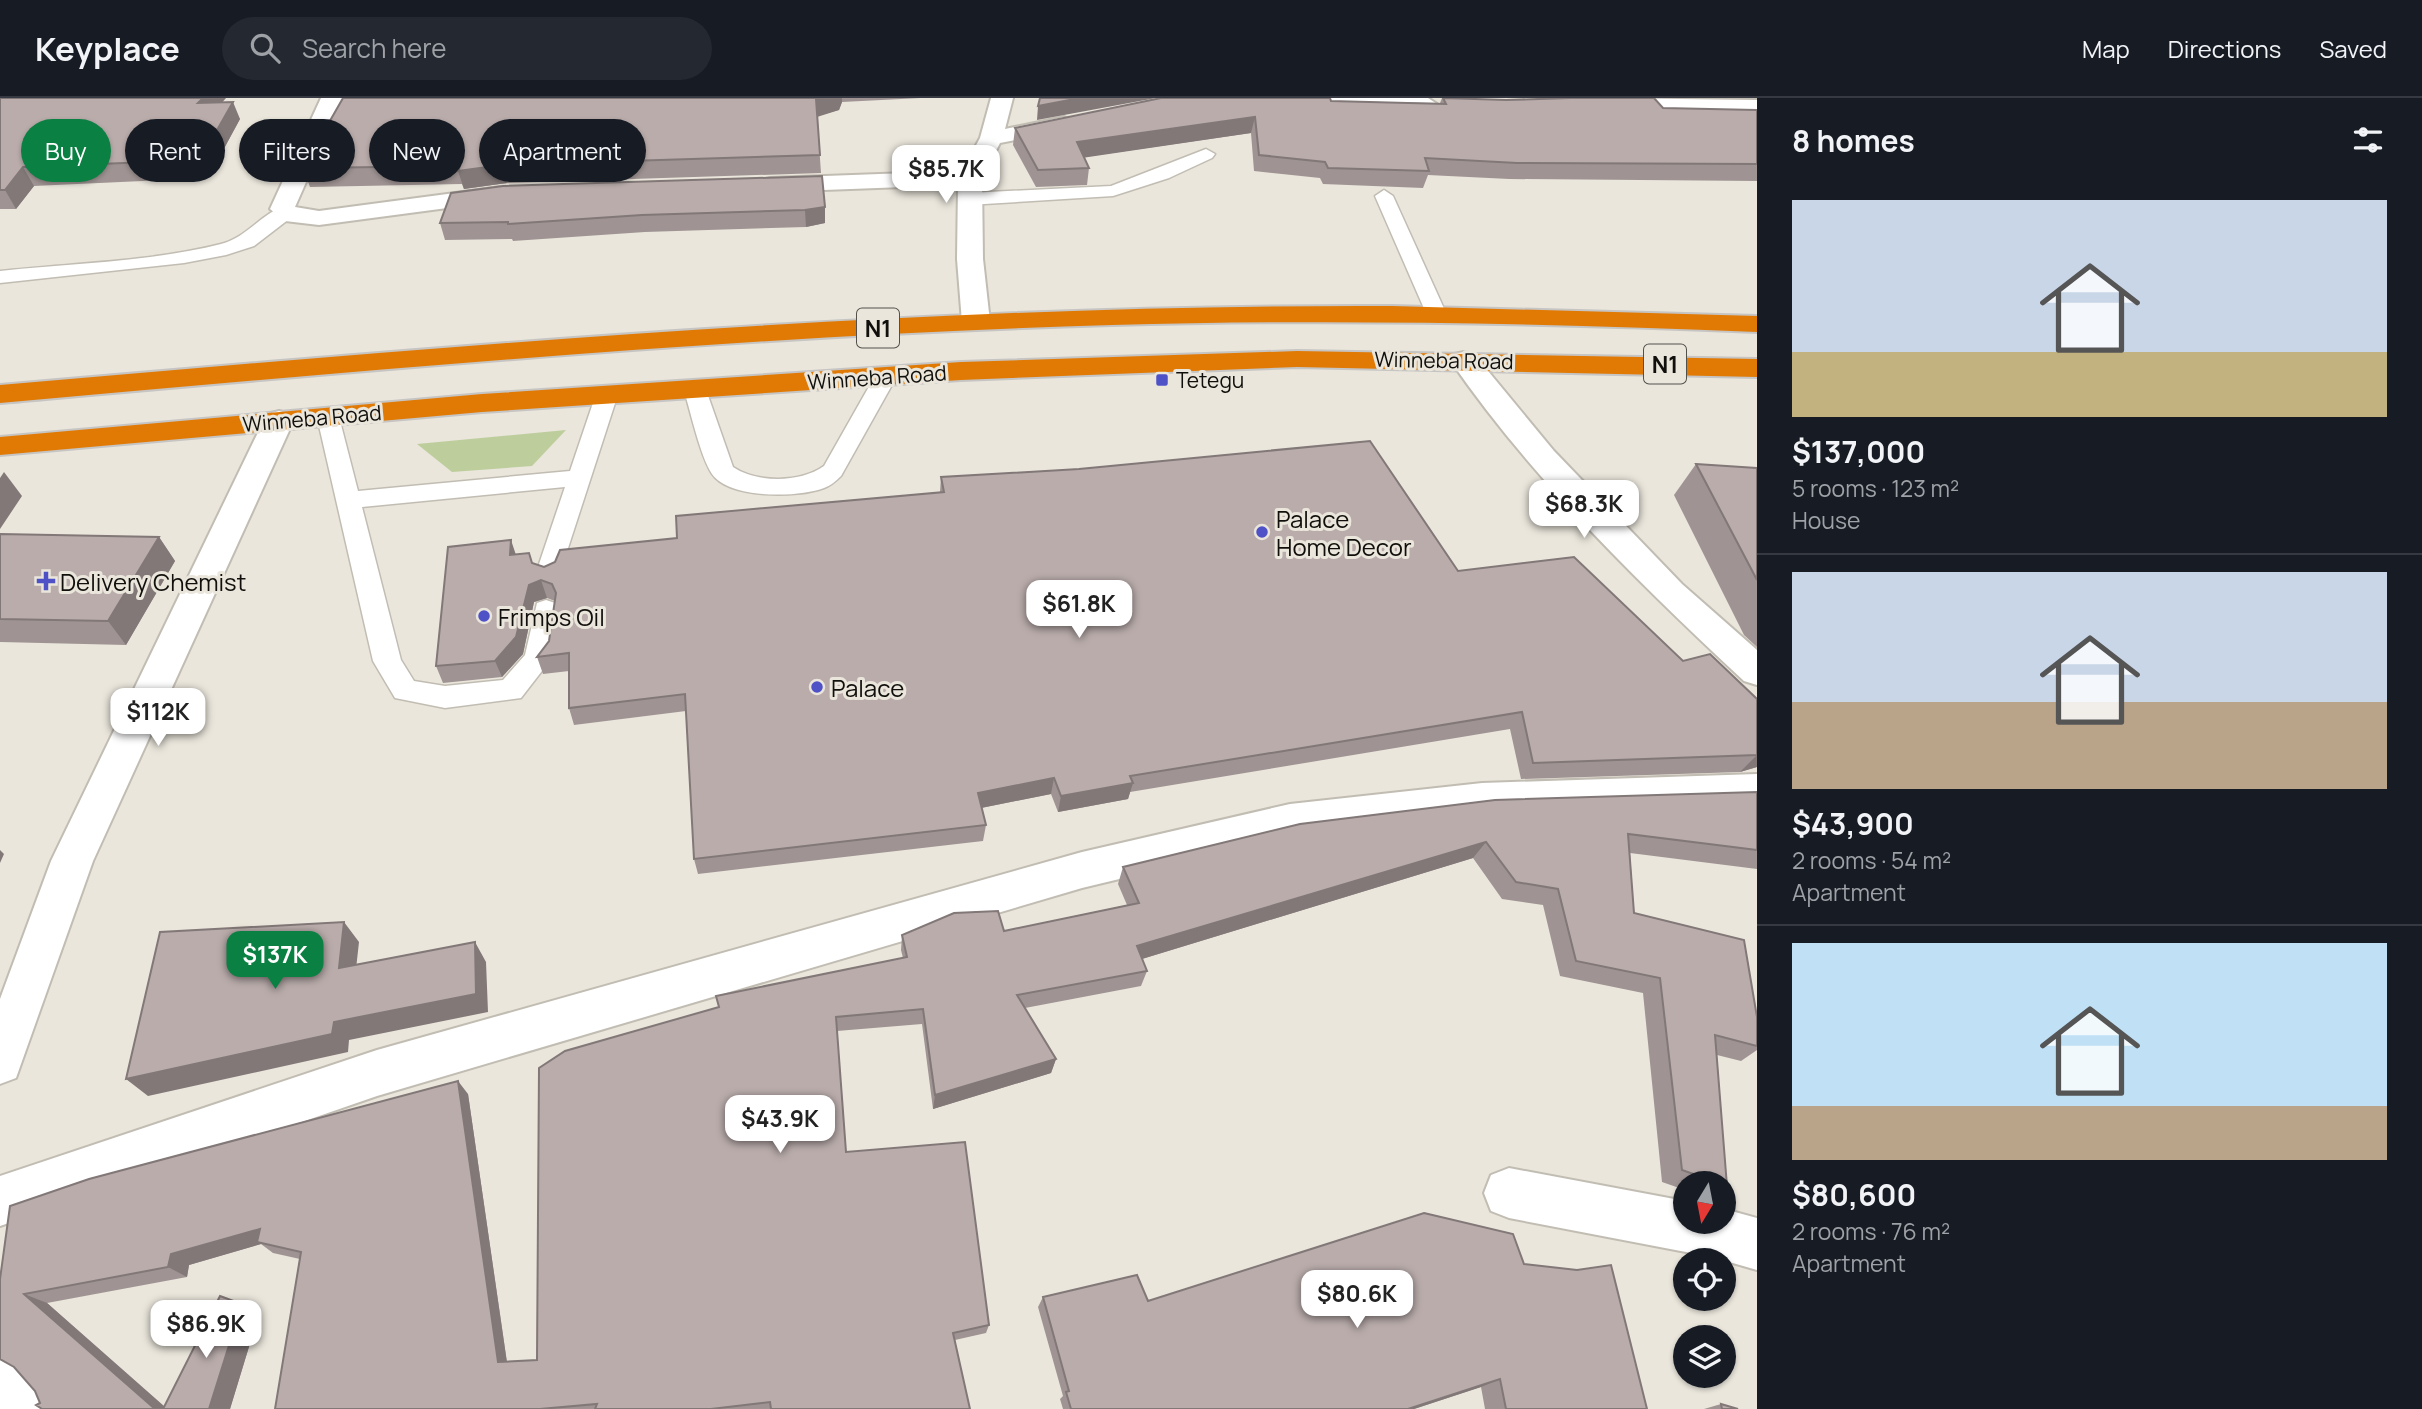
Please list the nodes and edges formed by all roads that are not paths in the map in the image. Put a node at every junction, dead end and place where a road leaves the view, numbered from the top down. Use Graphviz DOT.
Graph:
graph roads {
  1 [pos="332,98"];
  2 [pos="1002,98"];
  3 [pos="1339,99"];
  4 [pos="1660,100"];
  5 [pos="1253,102"];
  6 [pos="1446,105"];
  7 [pos="1581,105"];
  8 [pos="1757,106"];
  9 [pos="1082,120"];
  10 [pos="991,138"];
  11 [pos="1206,154"];
  12 [pos="752,185"];
  13 [pos="969,188"];
  14 [pos="520,192"];
  15 [pos="1384,196"];
  16 [pos="286,212"];
  17 [pos="0,277"];
  18 [pos="1436,313"];
  19 [pos="975,322"];
  20 [pos="1757,324"];
  21 [pos="1464,360"];
  22 [pos="1757,368"];
  23 [pos="886,376"];
  24 [pos="694,387"];
  25 [pos="0,394"];
  26 [pos="606,397"];
  27 [pos="328,417"];
  28 [pos="279,420"];
  29 [pos="0,446"];
  30 [pos="578,478"];
  31 [pos="349,500"];
  32 [pos="549,573"];
  33 [pos="546,610"];
  34 [pos="1757,671"];
  35 [pos="1757,790"];
  36 [pos="0,1062"];
  37 [pos="1509,1193"];
  38 [pos="0,1201"];
  39 [pos="1757,1244"];
  40 [pos="0,1384"];
  41 [pos="33,1409"];
  1 -- 16 [label="street"];
  2 -- 10 [label="street"];
  3 -- 5 [label="street"];
  3 -- 6 [label="street"];
  4 -- 7 [label="street"];
  4 -- 8 [label="street"];
  9 -- 10 [label="street"];
  10 -- 13 [label="street"];
  11 -- 13 [label="lane"];
  12 -- 13 [label="street"];
  13 -- 19 [label="street"];
  14 -- 16 [label="street"];
  15 -- 18 [label="lane"];
  16 -- 17 [label="lane"];
  18 -- 19 [label="highway, Winneba Road / N1"];
  18 -- 20 [label="highway, Winneba Road / N1"];
  19 -- 25 [label="highway, Winneba Road / N1"];
  21 -- 22 [label="highway, Winneba Road / N1"];
  21 -- 23 [label="highway, Winneba Road / N1"];
  21 -- 34 [label="street"];
  23 -- 24 [label="highway, Winneba Road / N1"];
  23 -- 24 [label="lane"];
  24 -- 26 [label="highway, Winneba Road / N1"];
  26 -- 27 [label="highway, Winneba Road / N1"];
  26 -- 30 [label="lane"];
  27 -- 28 [label="highway, Winneba Road / N1"];
  27 -- 31 [label="lane"];
  28 -- 29 [label="highway, Winneba Road / N1"];
  28 -- 36 [label="street"];
  30 -- 31 [label="lane"];
  30 -- 32 [label="lane"];
  31 -- 33 [label="lane"];
  35 -- 38 [label="street"];
  37 -- 39 [label="street"];
  40 -- 41 [label="street"];
}
